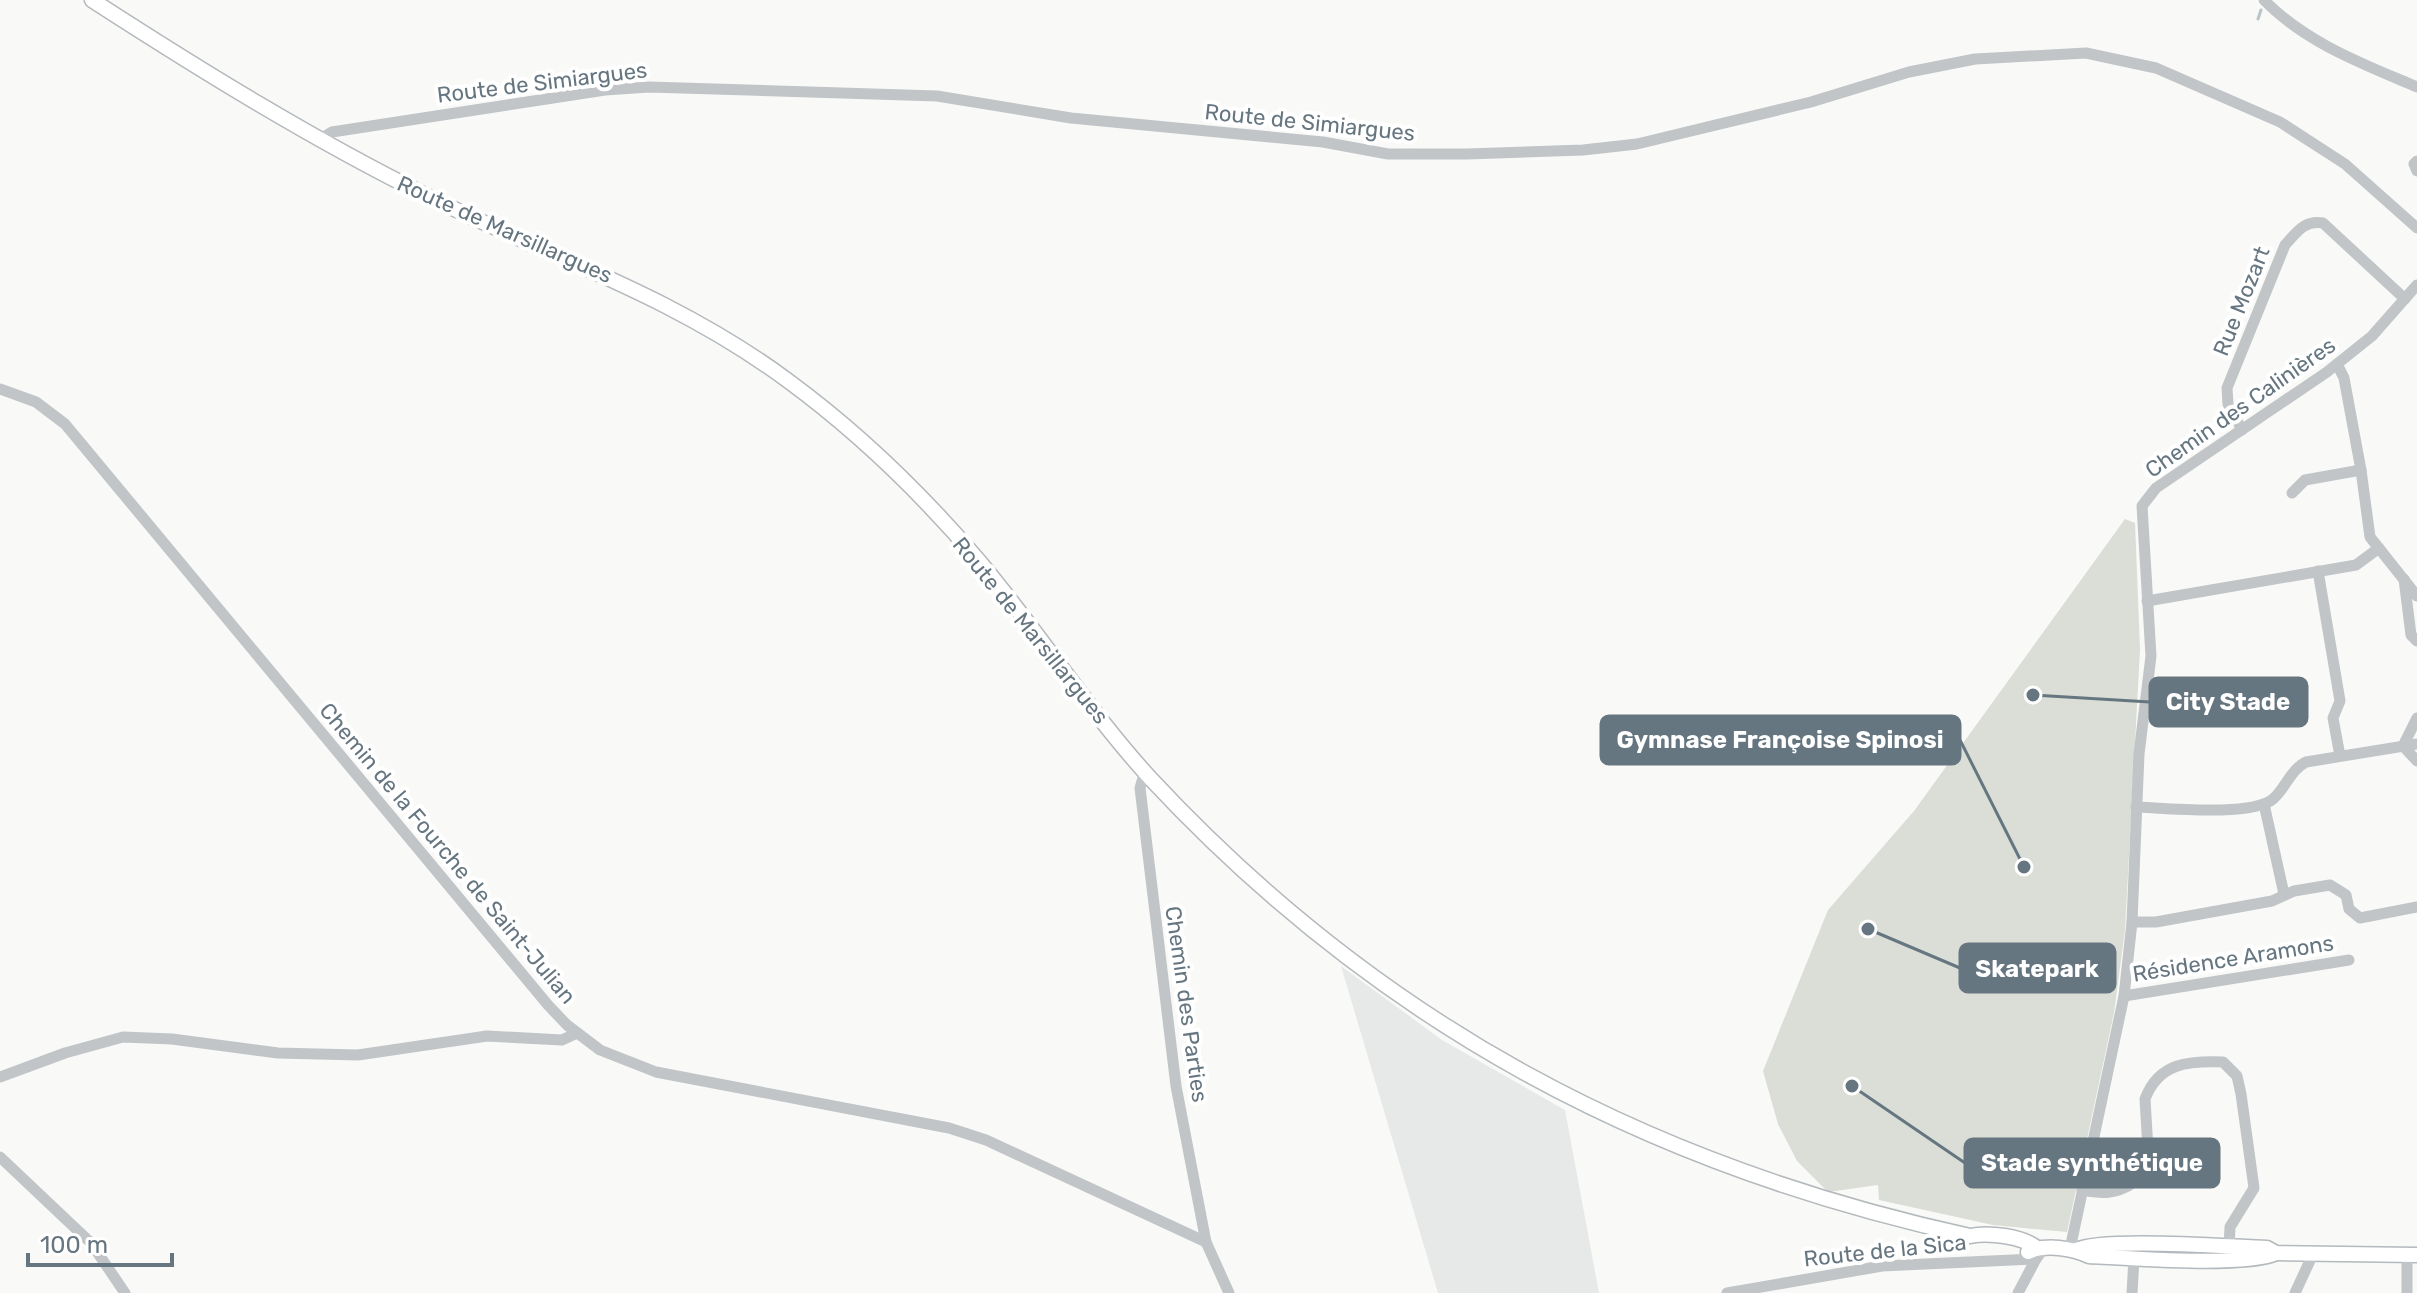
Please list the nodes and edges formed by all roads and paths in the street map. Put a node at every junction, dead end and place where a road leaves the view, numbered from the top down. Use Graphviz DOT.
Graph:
graph roads {
  1 [pos="92,0"];
  2 [pos="2264,0"];
  3 [pos="2417,87"];
  4 [pos="319,140"];
  5 [pos="2417,161"];
  6 [pos="2417,171"];
  7 [pos="2417,228"];
  8 [pos="2417,285"];
  9 [pos="2405,299"];
  10 [pos="2337,364"];
  11 [pos="0,389"];
  12 [pos="2242,430"];
  13 [pos="2361,470"];
  14 [pos="2292,493"];
  15 [pos="2379,548"];
  16 [pos="2318,571"];
  17 [pos="2404,579"];
  18 [pos="2417,596"];
  19 [pos="2147,601"];
  20 [pos="2417,602"];
  21 [pos="2404,604"];
  22 [pos="2417,641"];
  23 [pos="2417,718"];
  24 [pos="2417,744"];
  25 [pos="2403,746"];
  26 [pos="2340,756"];
  27 [pos="2417,761"];
  28 [pos="1145,771"];
  29 [pos="2264,804"];
  30 [pos="2136,807"];
  31 [pos="2284,894"];
  32 [pos="2417,907"];
  33 [pos="2132,922"];
  34 [pos="2349,960"];
  35 [pos="2124,996"];
  36 [pos="577,1033"];
  37 [pos="0,1077"];
  38 [pos="0,1157"];
  39 [pos="2082,1190"];
  40 [pos="1206,1242"];
  41 [pos="2073,1250"];
  42 [pos="2136,1251"];
  43 [pos="2039,1252"];
  44 [pos="2229,1253"];
  45 [pos="2313,1254"];
  46 [pos="2412,1255"];
  47 [pos="125,1293"];
  48 [pos="1229,1293"];
  49 [pos="1727,1293"];
  50 [pos="2018,1293"];
  51 [pos="2132,1293"];
  52 [pos="2295,1293"];
  53 [pos="2407,1293"];
  1 -- 4 [label="main road, Route de Marsillargues"];
  2 -- 3 [label="street"];
  4 -- 7 [label="street, Route de Simiargues"];
  4 -- 28 [label="main road, Route de Marsillargues"];
  5 -- 6 [label="street"];
  8 -- 9 [label="street, Chemin des Calinières"];
  9 -- 10 [label="street, Chemin des Calinières"];
  9 -- 12 [label="street, Rue Mozart"];
  10 -- 12 [label="street, Chemin des Calinières"];
  10 -- 13 [label="street"];
  11 -- 36 [label="street, Chemin de la Fourche de Saint-Julian"];
  12 -- 19 [label="street, Chemin des Calinières"];
  13 -- 14 [label="street"];
  13 -- 15 [label="street"];
  15 -- 16 [label="street"];
  15 -- 17 [label="street"];
  16 -- 19 [label="street"];
  16 -- 26 [label="street"];
  17 -- 18 [label="street"];
  17 -- 21 [label="street"];
  19 -- 30 [label="street, Chemin des Calinières"];
  20 -- 21 [label="street"];
  21 -- 22 [label="street"];
  23 -- 25 [label="street"];
  24 -- 25 [label="street"];
  25 -- 26 [label="street"];
  25 -- 27 [label="street"];
  26 -- 29 [label="street"];
  28 -- 40 [label="street, Chemin des Parties"];
  28 -- 43 [label="main road, Route de Marsillargues"];
  29 -- 30 [label="street"];
  29 -- 31 [label="street"];
  30 -- 33 [label="street, Chemin des Calinières"];
  31 -- 32 [label="street"];
  31 -- 33 [label="street"];
  33 -- 35 [label="street, Chemin des Calinières"];
  34 -- 35 [label="street, Résidence Aramons"];
  35 -- 39 [label="street, Chemin des Calinières"];
  36 -- 37 [label="street"];
  36 -- 40 [label="street, Chemin de la Fourche de Saint-Julian"];
  38 -- 47 [label="street"];
  39 -- 41 [label="street, Chemin des Calinières"];
  39 -- 44 [label="street"];
  40 -- 48 [label="street"];
  41 -- 42 [label="main road, Route de Marsillargues"];
  41 -- 43 [label="main road, Route de Marsillargues"];
  42 -- 44 [label="main road, Route de Marsillargues"];
  42 -- 51 [label="street"];
  43 -- 49 [label="street, Route de la Sica"];
  43 -- 50 [label="street"];
  44 -- 45 [label="main road, Route de Marsillargues"];
  45 -- 46 [label="main road, Route de Marsillargues"];
  45 -- 52 [label="street"];
  46 -- 53 [label="street"];
}
